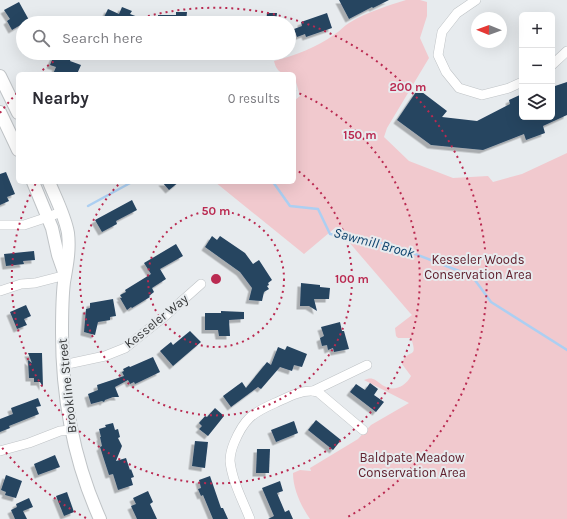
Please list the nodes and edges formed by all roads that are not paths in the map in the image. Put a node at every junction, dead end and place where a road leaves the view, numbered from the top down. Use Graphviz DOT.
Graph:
graph roads {
  1 [pos="476,0"];
  2 [pos="567,51"];
  3 [pos="555,62"];
  4 [pos="0,76"];
  5 [pos="519,83"];
  6 [pos="16,109"];
  7 [pos="0,112"];
  8 [pos="16,146"];
  9 [pos="34,184"];
  10 [pos="50,184"];
  11 [pos="61,212"];
  12 [pos="48,218"];
  13 [pos="0,225"];
  14 [pos="66,275"];
  15 [pos="201,284"];
  16 [pos="0,291"];
  17 [pos="63,365"];
  18 [pos="367,365"];
  19 [pos="313,391"];
  20 [pos="70,430"];
  21 [pos="363,430"];
  22 [pos="0,451"];
  23 [pos="100,519"];
  24 [pos="250,519"];
  1 -- 5 [label="street"];
  2 -- 3 [label="street"];
  4 -- 6 [label="main road"];
  7 -- 8 [label="main road"];
  9 -- 12 [label="main road"];
  10 -- 11 [label="main road, Brookline Street"];
  11 -- 12 [label="street"];
  11 -- 14 [label="main road, Brookline Street"];
  12 -- 13 [label="street"];
  12 -- 14 [label="main road"];
  14 -- 16 [label="street"];
  14 -- 17 [label="main road, Brookline Street"];
  15 -- 17 [label="street, Kesseler Way"];
  17 -- 20 [label="main road, Brookline Street"];
  18 -- 19 [label="street"];
  19 -- 21 [label="street"];
  19 -- 24 [label="street"];
  20 -- 22 [label="street"];
  20 -- 23 [label="main road, Brookline Street"];
}
